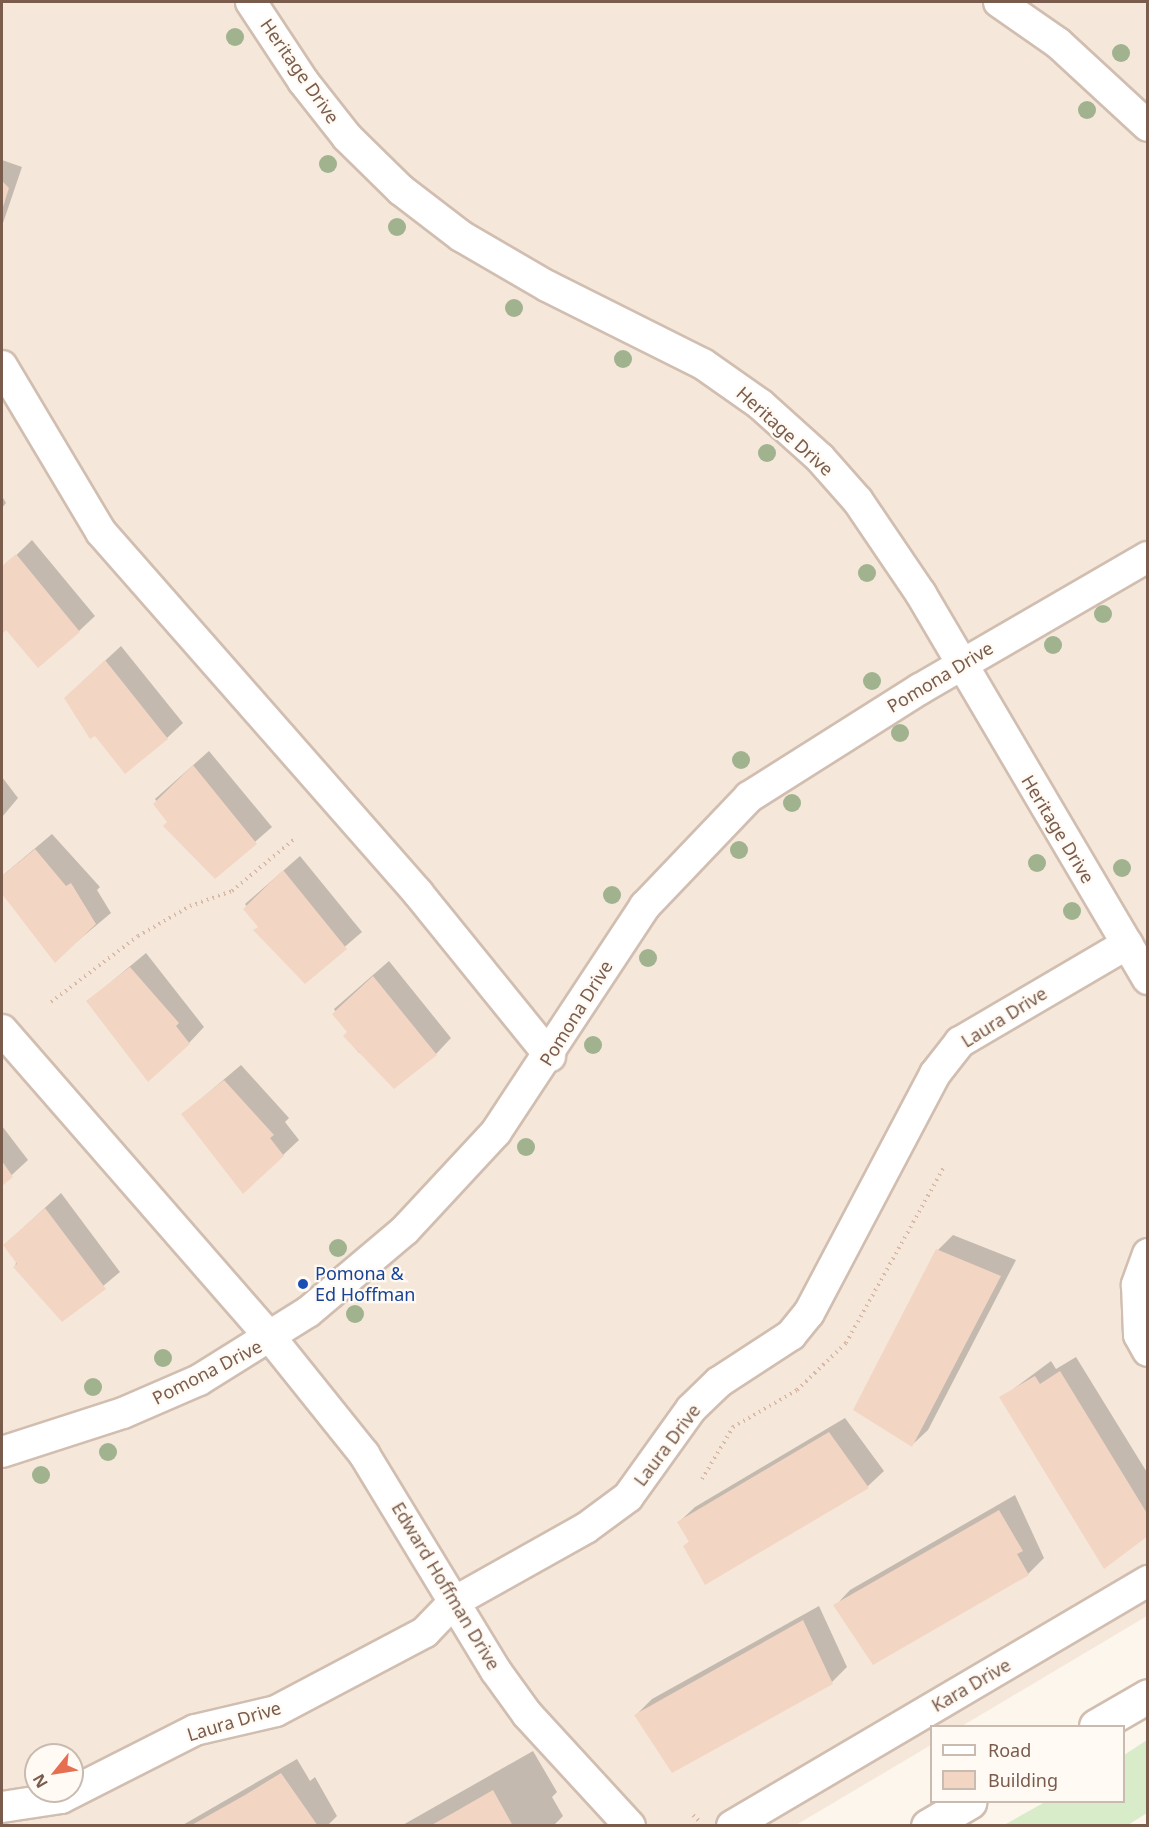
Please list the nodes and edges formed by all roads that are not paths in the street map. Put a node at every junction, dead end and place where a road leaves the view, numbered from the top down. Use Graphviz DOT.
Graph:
graph roads {
  1 [pos="252,2"];
  2 [pos="999,2"];
  3 [pos="1148,126"];
  4 [pos="2,366"];
  5 [pos="1148,557"];
  6 [pos="961,665"];
  7 [pos="1126,944"];
  8 [pos="1148,980"];
  9 [pos="2,1030"];
  10 [pos="550,1056"];
  11 [pos="1148,1254"];
  12 [pos="271,1338"];
  13 [pos="1148,1351"];
  14 [pos="2,1452"];
  15 [pos="1148,1581"];
  16 [pos="454,1602"];
  17 [pos="1148,1696"];
  18 [pos="1098,1725"];
  19 [pos="967,1803"];
  20 [pos="2,1807"];
  21 [pos="630,1826"];
  22 [pos="732,1826"];
  23 [pos="928,1826"];
  1 -- 6 [label="street, Heritage Drive"];
  2 -- 3 [label="street"];
  4 -- 10 [label="street"];
  5 -- 6 [label="street, Pomona Drive"];
  6 -- 7 [label="street, Heritage Drive"];
  6 -- 10 [label="street, Pomona Drive"];
  7 -- 8 [label="street, Heritage Drive"];
  7 -- 16 [label="street, Laura Drive"];
  9 -- 12 [label="street, Edward Hoffman Drive"];
  10 -- 12 [label="street, Pomona Drive"];
  11 -- 13 [label="street"];
  12 -- 14 [label="street, Pomona Drive"];
  12 -- 16 [label="street, Edward Hoffman Drive"];
  15 -- 22 [label="street, Kara Drive"];
  16 -- 20 [label="street, Laura Drive"];
  16 -- 21 [label="street, Edward Hoffman Drive"];
  17 -- 18 [label="main road"];
  19 -- 23 [label="main road"];
}
